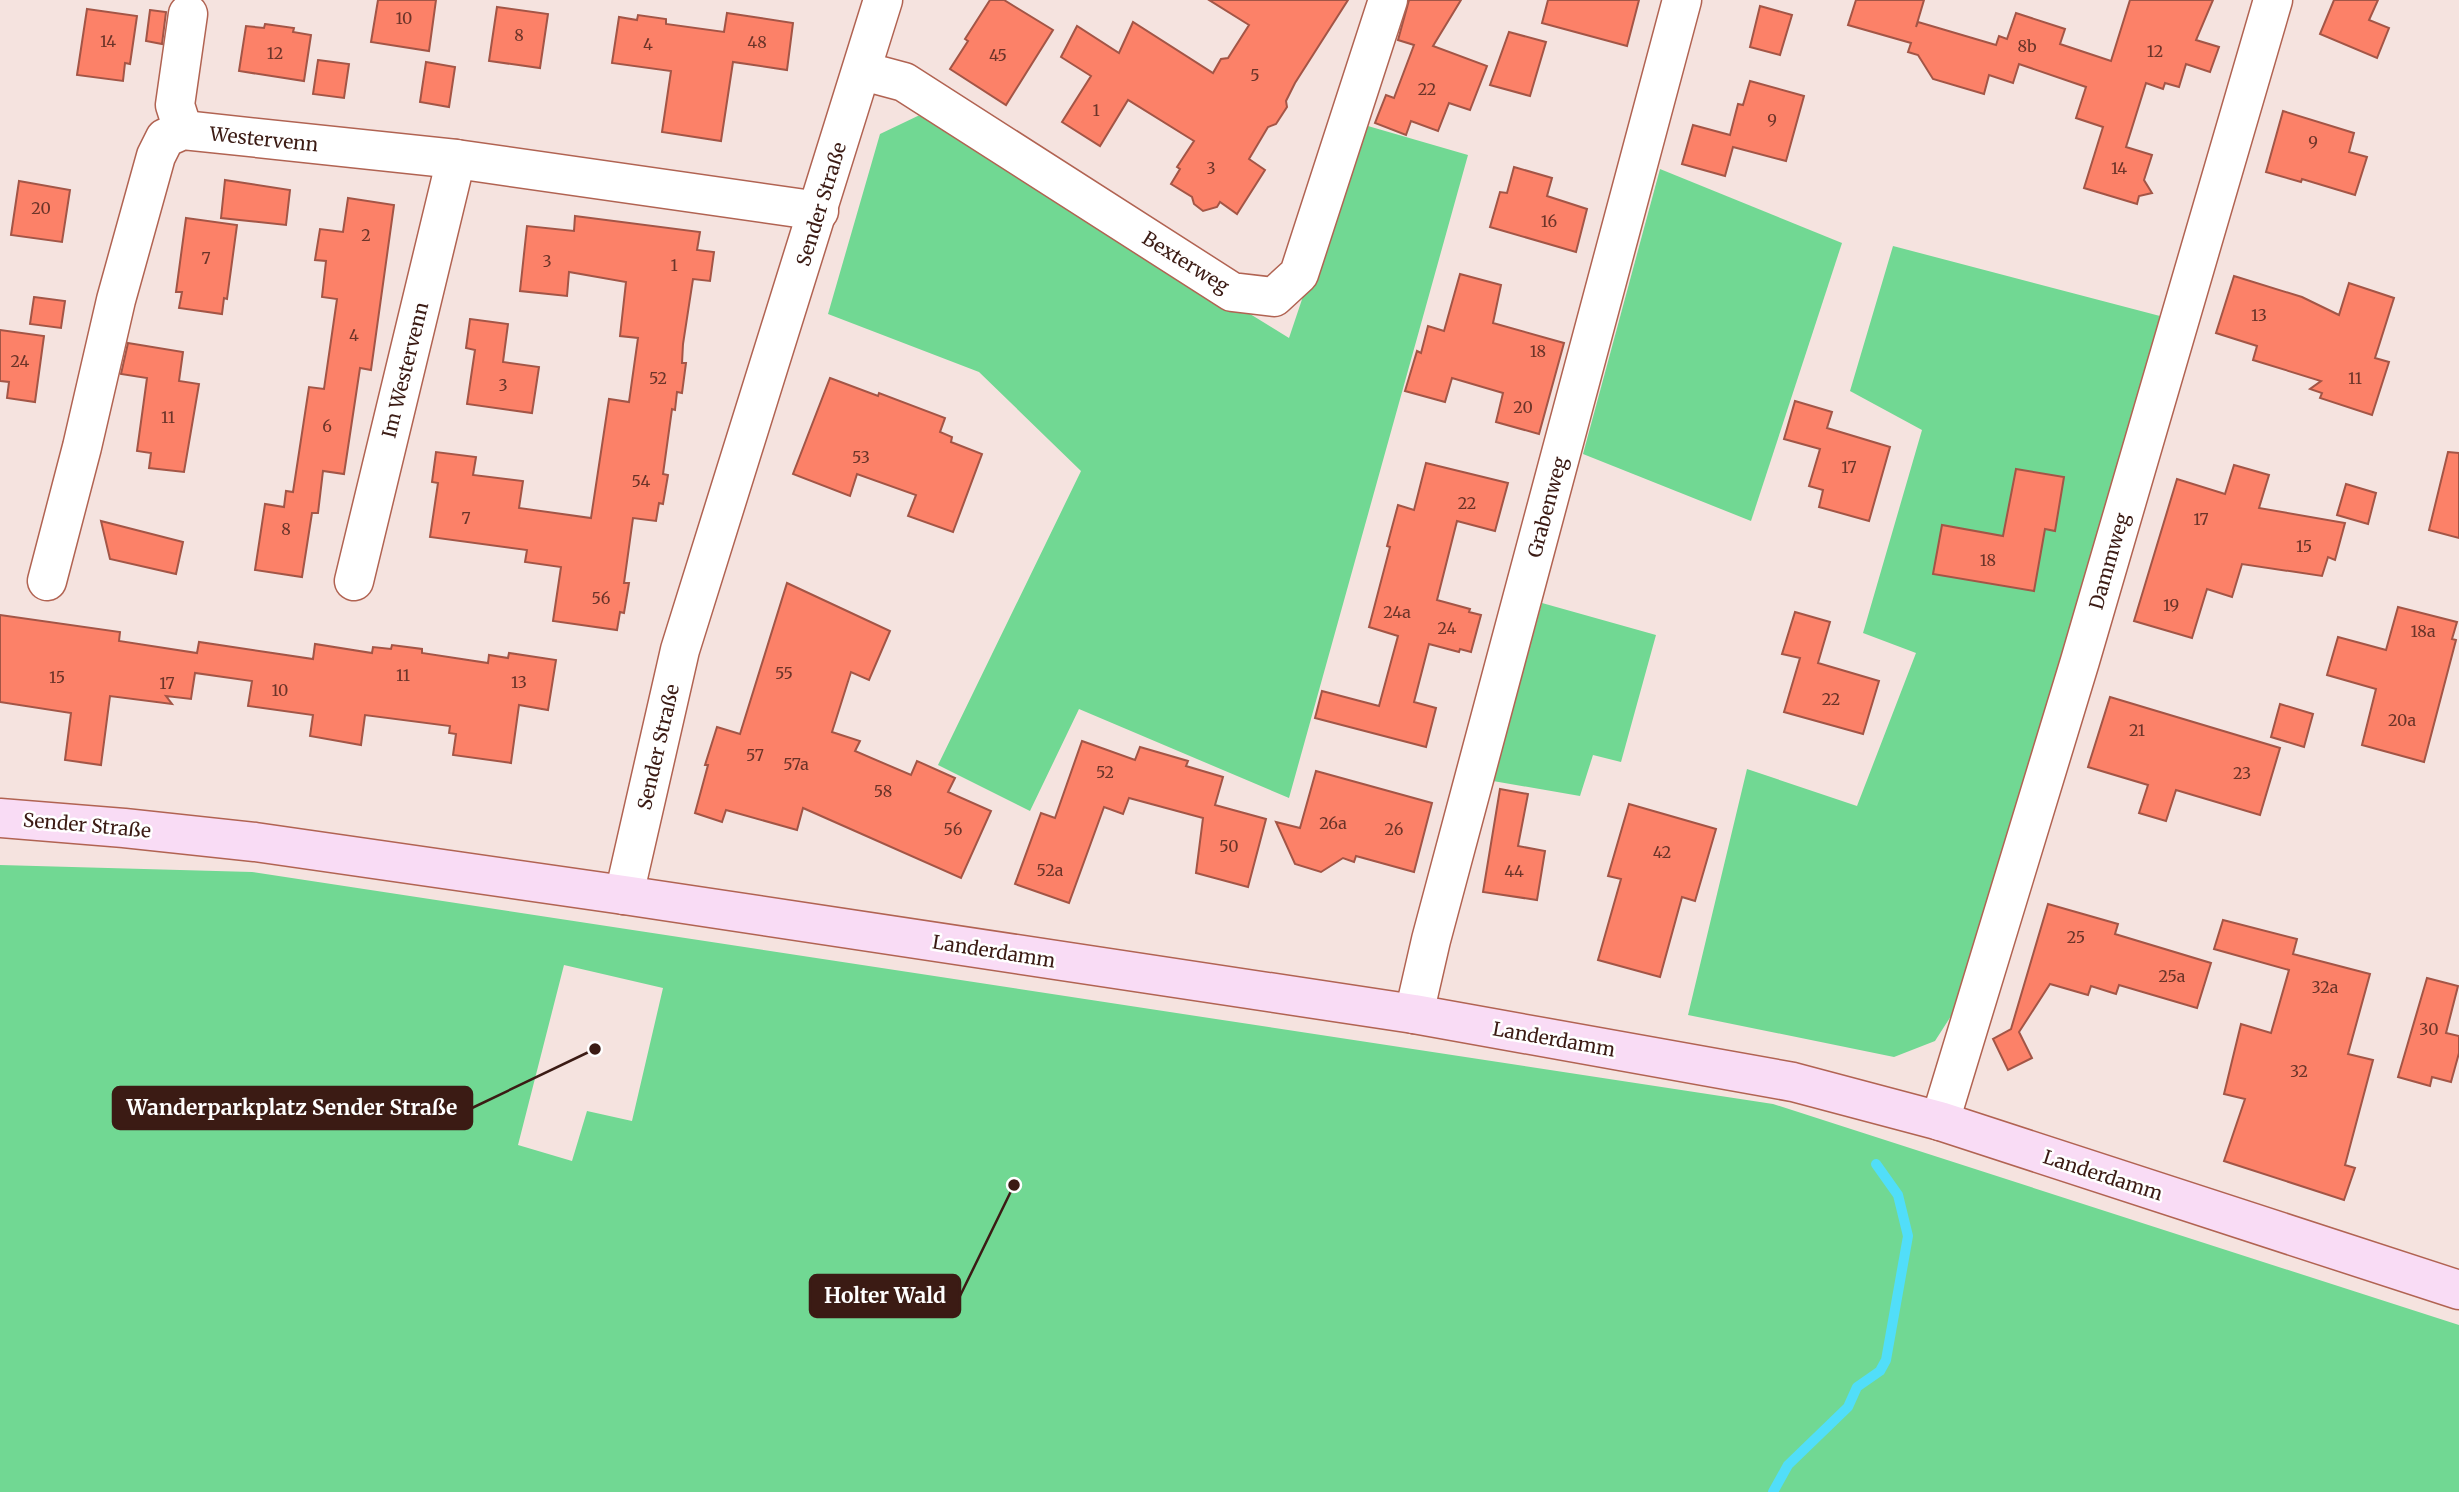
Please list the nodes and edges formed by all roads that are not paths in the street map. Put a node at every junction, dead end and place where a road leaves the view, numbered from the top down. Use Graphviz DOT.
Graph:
graph roads {
  1 [pos="883,0"];
  2 [pos="1388,0"];
  3 [pos="1682,0"];
  4 [pos="2273,0"];
  5 [pos="188,14"];
  6 [pos="863,71"];
  7 [pos="183,130"];
  8 [pos="456,159"];
  9 [pos="819,211"];
  10 [pos="47,581"];
  11 [pos="354,581"];
  12 [pos="0,818"];
  13 [pos="624,895"];
  14 [pos="1414,1014"];
  15 [pos="1940,1121"];
  16 [pos="2459,1290"];
  1 -- 6 [label="street, Sender Straße"];
  2 -- 6 [label="street, Bexterweg"];
  3 -- 14 [label="street, Grabenweg"];
  4 -- 15 [label="street, Dammweg"];
  5 -- 7 [label="street"];
  6 -- 9 [label="street, Sender Straße"];
  7 -- 8 [label="street, Westervenn"];
  7 -- 10 [label="street, Westervenn"];
  8 -- 9 [label="street, Westervenn"];
  8 -- 11 [label="street, Im Westervenn"];
  9 -- 13 [label="street, Sender Straße"];
  12 -- 13 [label="main road, Sender Straße"];
  13 -- 14 [label="main road, Landerdamm"];
  14 -- 15 [label="main road, Landerdamm"];
  15 -- 16 [label="main road, Landerdamm"];
}
